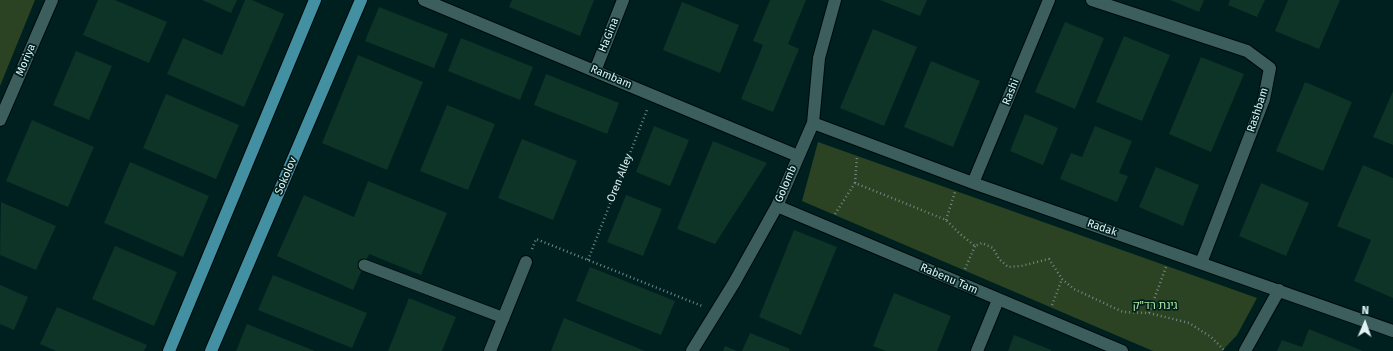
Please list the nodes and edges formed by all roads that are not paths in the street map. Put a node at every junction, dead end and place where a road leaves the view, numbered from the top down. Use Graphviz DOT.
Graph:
graph roads {
  1 [pos="52,0"];
  2 [pos="315,0"];
  3 [pos="361,0"];
  4 [pos="424,0"];
  5 [pos="623,0"];
  6 [pos="836,0"];
  7 [pos="1049,0"];
  8 [pos="1092,0"];
  9 [pos="595,71"];
  10 [pos="0,120"];
  11 [pos="812,123"];
  12 [pos="798,156"];
  13 [pos="974,183"];
  14 [pos="777,206"];
  15 [pos="526,262"];
  16 [pos="1201,263"];
  17 [pos="364,265"];
  18 [pos="1279,290"];
  19 [pos="998,300"];
  20 [pos="504,318"];
  21 [pos="1393,331"];
  22 [pos="169,351"];
  23 [pos="211,351"];
  24 [pos="490,351"];
  25 [pos="692,351"];
  26 [pos="977,351"];
  27 [pos="1122,351"];
  28 [pos="1245,351"];
  1 -- 10 [label="street, Moriya"];
  2 -- 22 [label="main road"];
  3 -- 23 [label="main road, Sokolov"];
  4 -- 9 [label="street, Rambam"];
  5 -- 9 [label="street, HaGina"];
  6 -- 11 [label="street, Golomb"];
  7 -- 13 [label="street, Rashi"];
  8 -- 16 [label="street, Rashbam"];
  9 -- 12 [label="street, Rambam"];
  11 -- 12 [label="street, Golomb"];
  11 -- 13 [label="street, Radak"];
  12 -- 14 [label="street, Golomb"];
  13 -- 16 [label="street, Radak"];
  14 -- 19 [label="street, Rabenu Tam"];
  14 -- 25 [label="street, Golomb"];
  15 -- 20 [label="street"];
  16 -- 18 [label="street, Radak"];
  17 -- 20 [label="lane"];
  18 -- 21 [label="street, Radak"];
  18 -- 28 [label="street"];
  19 -- 26 [label="street"];
  19 -- 27 [label="street, Rabenu Tam"];
  20 -- 24 [label="street"];
}
